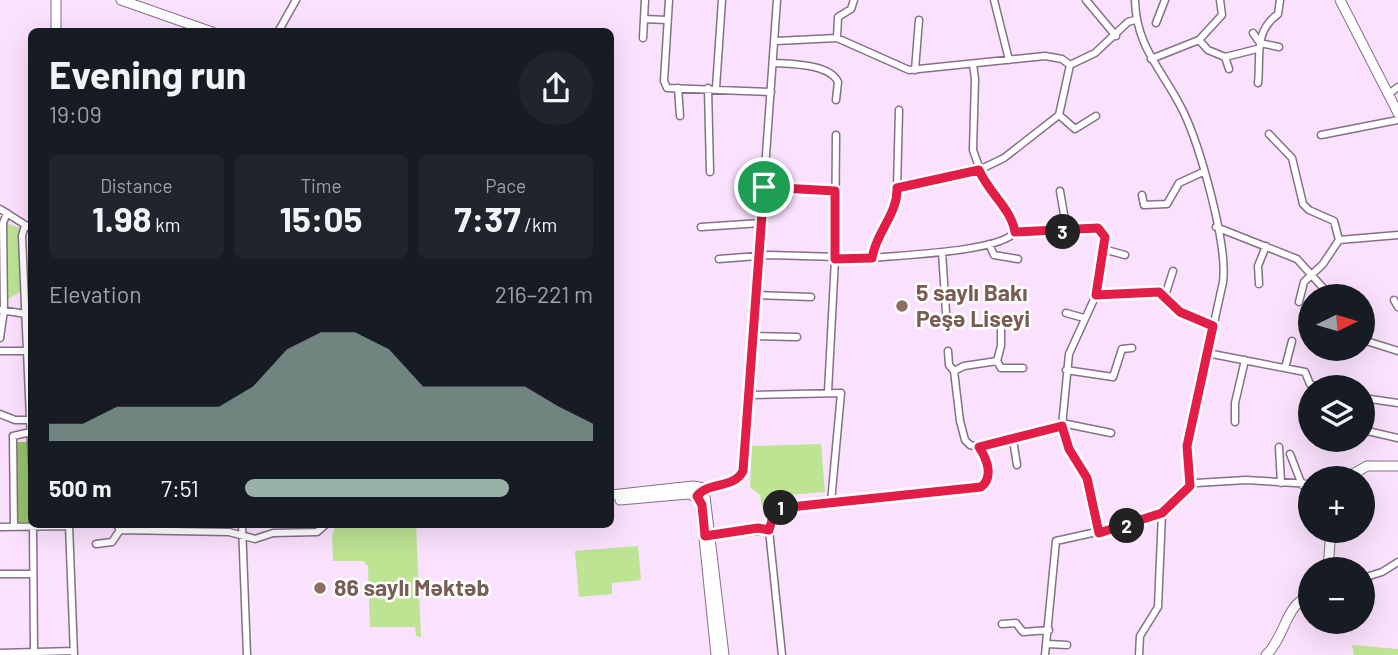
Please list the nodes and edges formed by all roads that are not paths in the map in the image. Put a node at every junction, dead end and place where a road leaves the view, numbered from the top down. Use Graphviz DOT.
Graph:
graph roads {
  1 [pos="54,0"];
  2 [pos="121,0"];
  3 [pos="296,0"];
  4 [pos="645,0"];
  5 [pos="668,0"];
  6 [pos="722,0"];
  7 [pos="777,0"];
  8 [pos="854,0"];
  9 [pos="993,0"];
  10 [pos="1086,0"];
  11 [pos="1135,0"];
  12 [pos="1165,0"];
  13 [pos="1220,0"];
  14 [pos="1280,0"];
  15 [pos="1340,0"];
  16 [pos="644,19"];
  17 [pos="667,20"];
  18 [pos="919,20"];
  19 [pos="1135,20"];
  20 [pos="1156,23"];
  21 [pos="56,28"];
  22 [pos="201,28"];
  23 [pos="280,28"];
  24 [pos="1253,33"];
  25 [pos="1115,36"];
  26 [pos="643,38"];
  27 [pos="837,38"];
  28 [pos="1199,40"];
  29 [pos="776,41"];
  30 [pos="1258,46"];
  31 [pos="1279,47"];
  32 [pos="1225,57"];
  33 [pos="1151,59"];
  34 [pos="1009,60"];
  35 [pos="774,63"];
  36 [pos="973,64"];
  37 [pos="1070,65"];
  38 [pos="1229,69"];
  39 [pos="915,70"];
  40 [pos="1258,83"];
  41 [pos="678,88"];
  42 [pos="708,88"];
  43 [pos="716,88"];
  44 [pos="1394,90"];
  45 [pos="771,92"];
  46 [pos="836,100"];
  47 [pos="899,110"];
  48 [pos="1398,113"];
  49 [pos="680,116"];
  50 [pos="1059,116"];
  51 [pos="1096,116"];
  52 [pos="1398,120"];
  53 [pos="1269,134"];
  54 [pos="836,135"];
  55 [pos="1321,135"];
  56 [pos="979,170"];
  57 [pos="710,172"];
  58 [pos="1203,172"];
  59 [pos="764,187"];
  60 [pos="897,188"];
  61 [pos="835,191"];
  62 [pos="1060,191"];
  63 [pos="1142,195"];
  64 [pos="0,209"];
  65 [pos="7,213"];
  66 [pos="761,223"];
  67 [pos="28,227"];
  68 [pos="701,227"];
  69 [pos="1216,227"];
  70 [pos="1015,232"];
  71 [pos="1068,232"];
  72 [pos="1398,235"];
  73 [pos="1339,240"];
  74 [pos="989,244"];
  75 [pos="1266,246"];
  76 [pos="1103,249"];
  77 [pos="942,252"];
  78 [pos="1125,255"];
  79 [pos="760,256"];
  80 [pos="872,258"];
  81 [pos="719,259"];
  82 [pos="835,259"];
  83 [pos="1018,259"];
  84 [pos="1173,271"];
  85 [pos="1311,274"];
  86 [pos="1259,284"];
  87 [pos="1304,284"];
  88 [pos="1320,284"];
  89 [pos="757,295"];
  90 [pos="1096,295"];
  91 [pos="1165,296"];
  92 [pos="811,298"];
  93 [pos="1394,299"];
  94 [pos="1398,307"];
  95 [pos="2,310"];
  96 [pos="946,312"];
  97 [pos="1066,313"];
  98 [pos="26,314"];
  99 [pos="1084,318"];
  100 [pos="1001,319"];
  101 [pos="1213,326"];
  102 [pos="754,336"];
  103 [pos="797,337"];
  104 [pos="0,338"];
  105 [pos="1292,341"];
  106 [pos="1376,344"];
  107 [pos="1132,348"];
  108 [pos="0,351"];
  109 [pos="27,351"];
  110 [pos="948,351"];
  111 [pos="1398,351"];
  112 [pos="1207,353"];
  113 [pos="1245,360"];
  114 [pos="998,361"];
  115 [pos="28,368"];
  116 [pos="1023,368"];
  117 [pos="1285,368"];
  118 [pos="1066,370"];
  119 [pos="954,371"];
  120 [pos="1308,375"];
  121 [pos="828,392"];
  122 [pos="750,395"];
  123 [pos="1375,400"];
  124 [pos="1398,403"];
  125 [pos="0,414"];
  126 [pos="28,420"];
  127 [pos="1235,422"];
  128 [pos="1062,425"];
  129 [pos="28,433"];
  130 [pos="1111,433"];
  131 [pos="1375,433"];
  132 [pos="1398,438"];
  133 [pos="1013,440"];
  134 [pos="979,447"];
  135 [pos="1279,447"];
  136 [pos="1290,454"];
  137 [pos="1017,465"];
  138 [pos="1398,466"];
  139 [pos="1375,467"];
  140 [pos="1298,475"];
  141 [pos="1280,484"];
  142 [pos="1298,485"];
  143 [pos="1190,486"];
  144 [pos="700,494"];
  145 [pos="614,495"];
  146 [pos="614,500"];
  147 [pos="831,502"];
  148 [pos="1162,513"];
  149 [pos="28,526"];
  150 [pos="0,527"];
  151 [pos="15,527"];
  152 [pos="33,528"];
  153 [pos="69,528"];
  154 [pos="119,528"];
  155 [pos="242,528"];
  156 [pos="322,528"];
  157 [pos="769,530"];
  158 [pos="1099,533"];
  159 [pos="243,536"];
  160 [pos="708,536"];
  161 [pos="96,544"];
  162 [pos="1398,562"];
  163 [pos="0,574"];
  164 [pos="33,574"];
  165 [pos="1375,574"];
  166 [pos="1298,603"];
  167 [pos="1002,624"];
  168 [pos="1048,630"];
  169 [pos="1047,644"];
  170 [pos="1067,645"];
  171 [pos="0,653"];
  172 [pos="34,653"];
  173 [pos="74,653"];
  174 [pos="1271,653"];
  175 [pos="247,655"];
  176 [pos="716,655"];
  177 [pos="724,655"];
  178 [pos="782,655"];
  179 [pos="1045,655"];
  180 [pos="1139,655"];
  1 -- 21 [label="main road"];
  2 -- 22 [label="main road"];
  3 -- 23 [label="street"];
  4 -- 16 [label="street"];
  5 -- 17 [label="street"];
  6 -- 43 [label="street"];
  7 -- 29 [label="street"];
  8 -- 27 [label="street"];
  9 -- 34 [label="street"];
  10 -- 25 [label="street"];
  11 -- 19 [label="street"];
  12 -- 20 [label="street"];
  13 -- 28 [label="street"];
  14 -- 30 [label="street"];
  15 -- 44 [label="main road"];
  16 -- 17 [label="street"];
  16 -- 26 [label="street"];
  17 -- 41 [label="street"];
  18 -- 39 [label="street"];
  19 -- 25 [label="street"];
  19 -- 33 [label="street"];
  24 -- 30 [label="street"];
  25 -- 37 [label="street"];
  27 -- 29 [label="street"];
  27 -- 39 [label="street"];
  28 -- 32 [label="street"];
  28 -- 33 [label="street"];
  29 -- 35 [label="street"];
  30 -- 31 [label="street"];
  30 -- 32 [label="street"];
  30 -- 40 [label="street"];
  32 -- 38 [label="street"];
  33 -- 58 [label="street"];
  34 -- 36 [label="street"];
  34 -- 37 [label="street"];
  35 -- 45 [label="street"];
  35 -- 46 [label="street"];
  36 -- 39 [label="street"];
  36 -- 56 [label="street"];
  37 -- 50 [label="street"];
  41 -- 42 [label="street"];
  41 -- 49 [label="street"];
  42 -- 43 [label="street"];
  42 -- 57 [label="street"];
  43 -- 45 [label="street"];
  44 -- 48 [label="main road"];
  45 -- 59 [label="street"];
  47 -- 60 [label="street"];
  50 -- 51 [label="street"];
  50 -- 56 [label="street"];
  52 -- 55 [label="street"];
  53 -- 73 [label="street"];
  54 -- 61 [label="street"];
  56 -- 60 [label="street"];
  56 -- 70 [label="street"];
  58 -- 63 [label="street"];
  58 -- 69 [label="street"];
  59 -- 61 [label="street"];
  59 -- 66 [label="street"];
  60 -- 80 [label="street"];
  61 -- 82 [label="street"];
  62 -- 71 [label="street"];
  64 -- 65 [label="street"];
  65 -- 67 [label="street"];
  65 -- 95 [label="street"];
  66 -- 68 [label="street"];
  66 -- 79 [label="street"];
  67 -- 98 [label="street"];
  69 -- 75 [label="street"];
  69 -- 101 [label="street"];
  70 -- 71 [label="street"];
  70 -- 74 [label="street"];
  71 -- 76 [label="street"];
  72 -- 73 [label="street"];
  73 -- 85 [label="street"];
  74 -- 77 [label="street"];
  74 -- 83 [label="street"];
  75 -- 85 [label="street"];
  75 -- 86 [label="street"];
  76 -- 78 [label="street"];
  76 -- 90 [label="street"];
  77 -- 80 [label="street"];
  77 -- 96 [label="street"];
  79 -- 81 [label="street"];
  79 -- 82 [label="street"];
  79 -- 89 [label="street"];
  80 -- 82 [label="street"];
  82 -- 121 [label="street"];
  84 -- 91 [label="street"];
  85 -- 87 [label="street"];
  85 -- 88 [label="street"];
  89 -- 92 [label="street"];
  89 -- 102 [label="street"];
  90 -- 91 [label="street"];
  90 -- 99 [label="street"];
  91 -- 101 [label="street"];
  93 -- 94 [label="street"];
  95 -- 98 [label="street"];
  95 -- 104 [label="street"];
  97 -- 99 [label="street"];
  98 -- 109 [label="street"];
  99 -- 118 [label="street"];
  100 -- 114 [label="street"];
  101 -- 112 [label="street"];
  102 -- 103 [label="street"];
  102 -- 122 [label="street"];
  105 -- 117 [label="street"];
  106 -- 111 [label="street"];
  107 -- 118 [label="street"];
  108 -- 109 [label="street"];
  109 -- 115 [label="street"];
  110 -- 119 [label="street"];
  112 -- 113 [label="street"];
  112 -- 143 [label="street"];
  113 -- 117 [label="street"];
  113 -- 127 [label="street"];
  114 -- 116 [label="street"];
  114 -- 119 [label="street"];
  117 -- 120 [label="street"];
  118 -- 128 [label="street"];
  119 -- 134 [label="street"];
  121 -- 122 [label="street"];
  121 -- 147 [label="street"];
  122 -- 144 [label="street"];
  123 -- 124 [label="street"];
  125 -- 126 [label="street"];
  128 -- 130 [label="street"];
  128 -- 133 [label="street"];
  128 -- 158 [label="street"];
  129 -- 151 [label="street"];
  131 -- 132 [label="street"];
  133 -- 134 [label="street"];
  133 -- 137 [label="street"];
  134 -- 147 [label="street"];
  135 -- 141 [label="street"];
  136 -- 140 [label="street"];
  138 -- 139 [label="main road"];
  141 -- 142 [label="street"];
  141 -- 143 [label="street"];
  143 -- 148 [label="street"];
  144 -- 145 [label="main road"];
  144 -- 146 [label="main road"];
  144 -- 160 [label="main road"];
  147 -- 157 [label="street"];
  148 -- 158 [label="street"];
  148 -- 180 [label="street"];
  149 -- 151 [label="street"];
  150 -- 151 [label="street"];
  152 -- 164 [label="street"];
  153 -- 173 [label="street"];
  154 -- 159 [label="street"];
  154 -- 161 [label="street"];
  155 -- 159 [label="street"];
  156 -- 159 [label="street"];
  157 -- 160 [label="street"];
  157 -- 178 [label="street"];
  158 -- 168 [label="street"];
  159 -- 175 [label="street"];
  160 -- 176 [label="main road"];
  160 -- 177 [label="main road"];
  162 -- 165 [label="street"];
  163 -- 164 [label="street"];
  164 -- 172 [label="street"];
  166 -- 174 [label="main road"];
  167 -- 168 [label="street"];
  168 -- 169 [label="street"];
  169 -- 170 [label="street"];
  169 -- 179 [label="street"];
  171 -- 172 [label="street"];
  172 -- 173 [label="street"];
}
